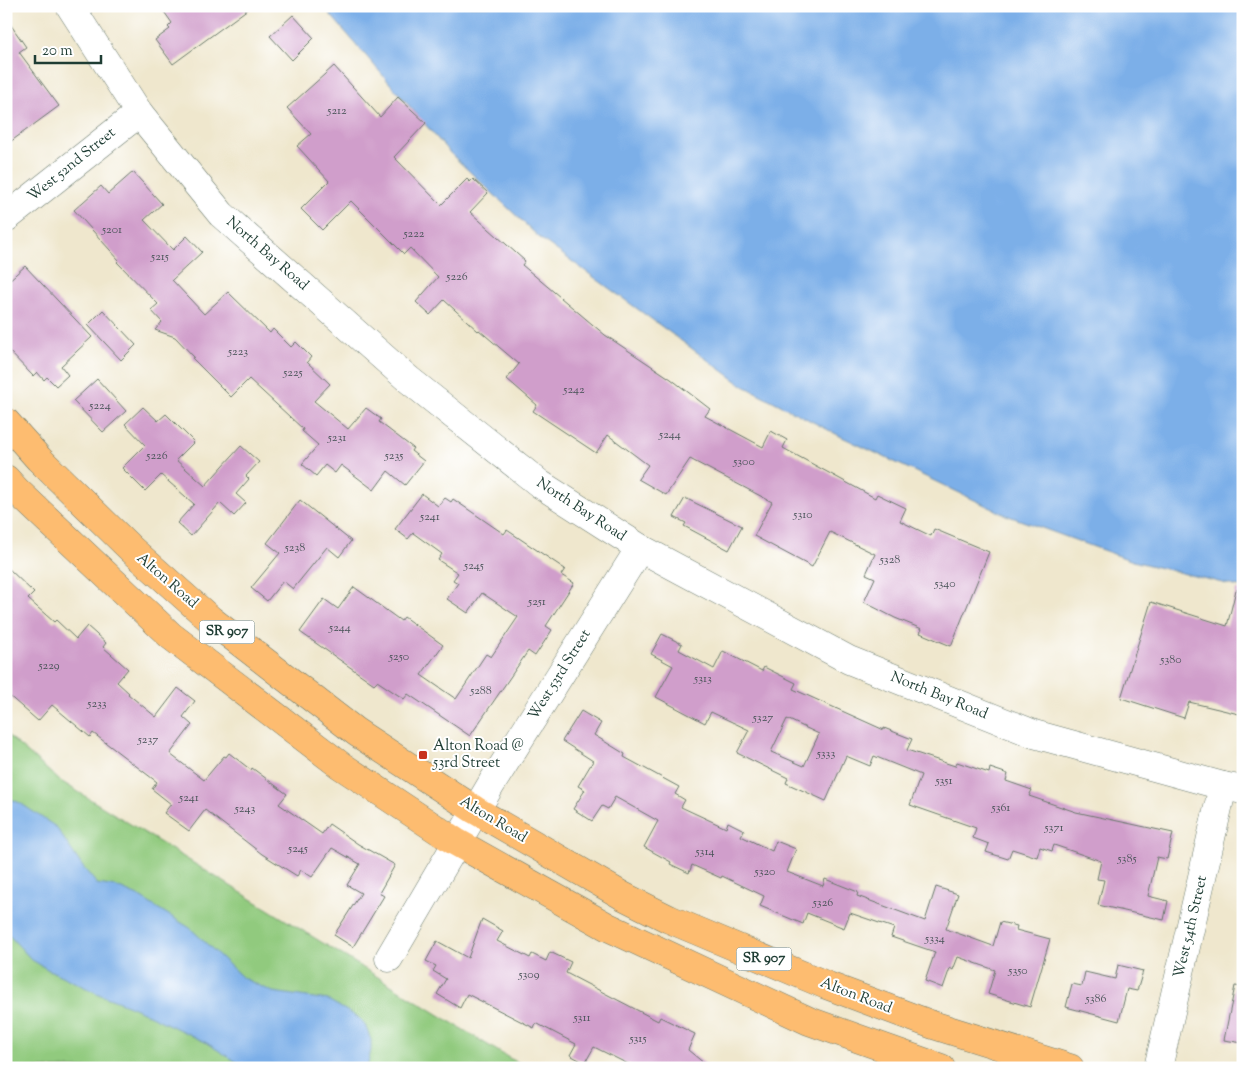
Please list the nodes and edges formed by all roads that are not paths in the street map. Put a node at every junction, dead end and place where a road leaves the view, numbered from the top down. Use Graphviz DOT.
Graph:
graph roads {
  1 [pos="70,6"];
  2 [pos="139,112"];
  3 [pos="6,218"];
  4 [pos="6,422"];
  5 [pos="6,479"];
  6 [pos="640,548"];
  7 [pos="1233,788"];
  8 [pos="475,810"];
  9 [pos="456,842"];
  10 [pos="388,958"];
  11 [pos="941,1068"];
  12 [pos="1070,1068"];
  13 [pos="1158,1068"];
  1 -- 2 [label="street, North Bay Road"];
  2 -- 3 [label="street, West 52nd Street"];
  2 -- 6 [label="street, North Bay Road"];
  4 -- 8 [label="main road, Alton Road / SR 907"];
  5 -- 9 [label="main road, SR 907"];
  6 -- 7 [label="street, North Bay Road"];
  6 -- 8 [label="street, West 53rd Street"];
  7 -- 13 [label="street, West 54th Street"];
  8 -- 9 [label="street, West 53rd Street"];
  8 -- 12 [label="main road, Alton Road / SR 907"];
  9 -- 10 [label="street, West 53rd Street"];
  9 -- 11 [label="main road, SR 907"];
}
